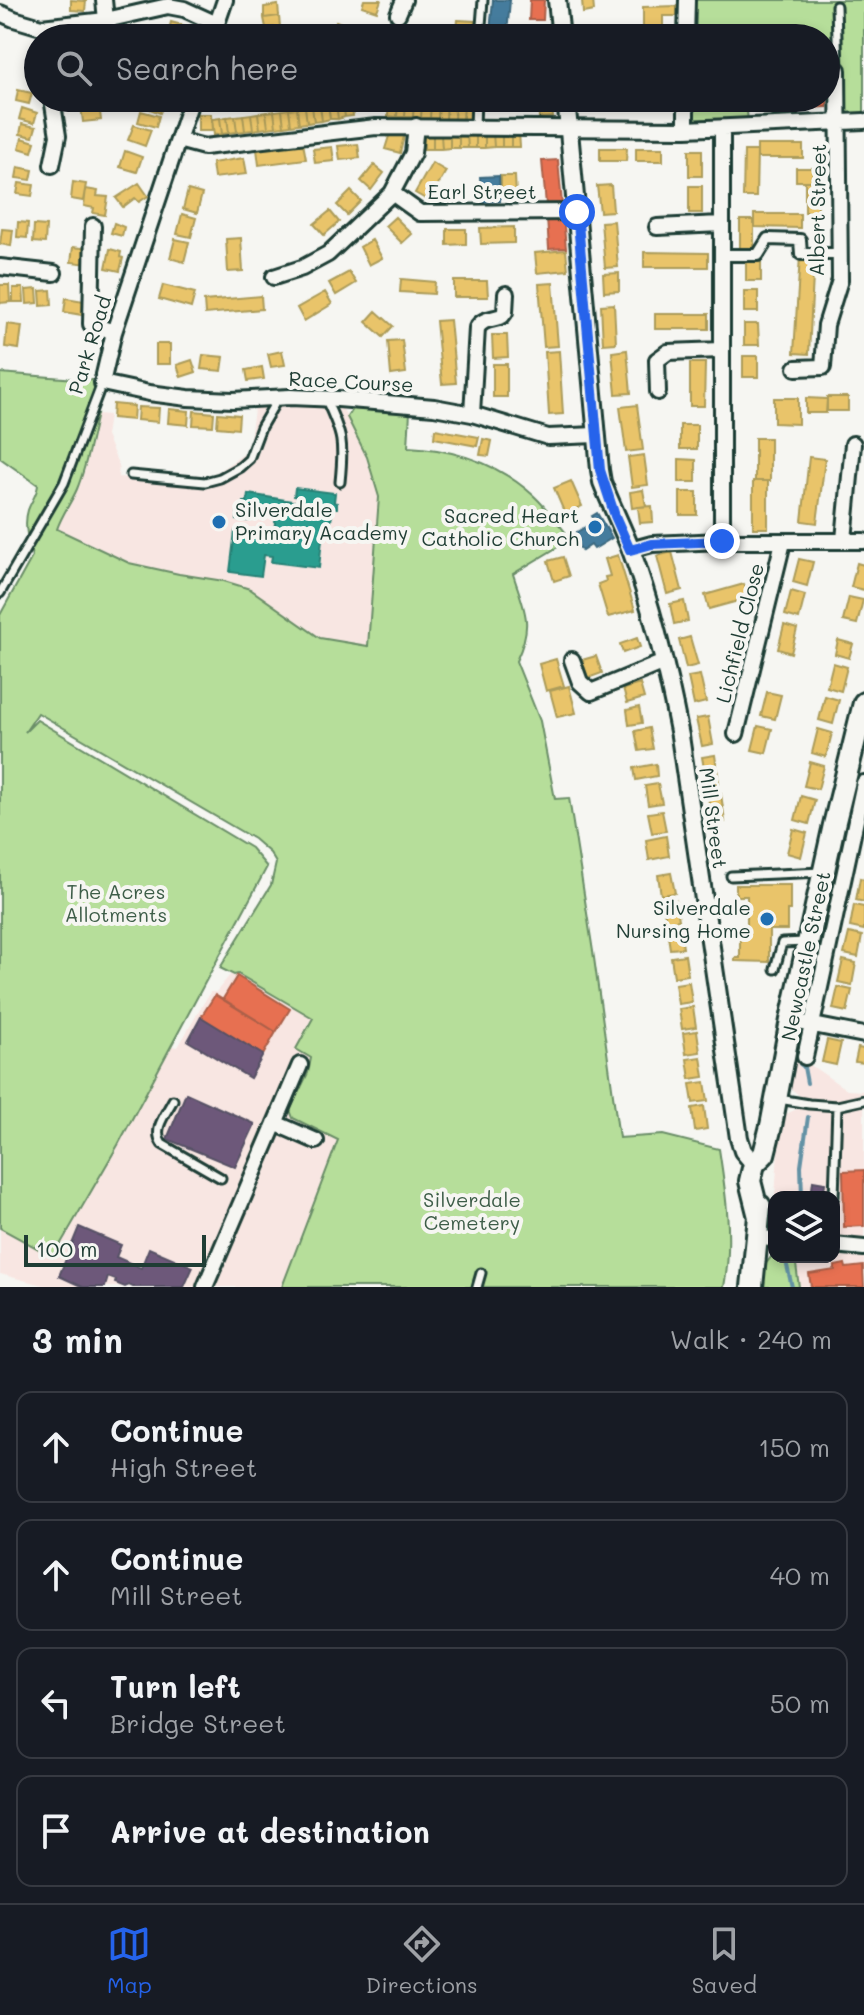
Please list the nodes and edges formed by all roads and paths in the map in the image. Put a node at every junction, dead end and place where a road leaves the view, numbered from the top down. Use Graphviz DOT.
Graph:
graph roads {
  1 [pos="104,0"];
  2 [pos="225,0"];
  3 [pos="483,0"];
  4 [pos="557,0"];
  5 [pos="687,0"];
  6 [pos="836,6"];
  7 [pos="0,13"];
  8 [pos="106,20"];
  9 [pos="24,24"];
  10 [pos="86,24"];
  11 [pos="205,24"];
  12 [pos="217,24"];
  13 [pos="481,24"];
  14 [pos="560,24"];
  15 [pos="686,24"];
  16 [pos="837,24"];
  17 [pos="54,112"];
  18 [pos="187,112"];
  19 [pos="476,112"];
  20 [pos="567,112"];
  21 [pos="686,112"];
  22 [pos="839,112"];
  23 [pos="864,121"];
  24 [pos="839,122"];
  25 [pos="416,126"];
  26 [pos="475,127"];
  27 [pos="722,128"];
  28 [pos="569,129"];
  29 [pos="686,129"];
  30 [pos="178,140"];
  31 [pos="52,165"];
  32 [pos="392,193"];
  33 [pos="577,212"];
  34 [pos="721,224"];
  35 [pos="93,226"];
  36 [pos="657,227"];
  37 [pos="840,254"];
  38 [pos="721,255"];
  39 [pos="0,267"];
  40 [pos="54,273"];
  41 [pos="274,277"];
  42 [pos="506,294"];
  43 [pos="114,332"];
  44 [pos="721,350"];
  45 [pos="796,368"];
  46 [pos="102,383"];
  47 [pos="658,392"];
  48 [pos="278,398"];
  49 [pos="326,398"];
  50 [pos="472,414"];
  51 [pos="596,435"];
  52 [pos="853,444"];
  53 [pos="131,475"];
  54 [pos="340,482"];
  55 [pos="844,540"];
  56 [pos="722,541"];
  57 [pos="864,541"];
  58 [pos="783,542"];
  59 [pos="630,550"];
  60 [pos="0,593"];
  61 [pos="572,660"];
  62 [pos="664,662"];
  63 [pos="864,703"];
  64 [pos="736,734"];
  65 [pos="859,747"];
  66 [pos="864,783"];
  67 [pos="824,872"];
  68 [pos="731,876"];
  69 [pos="808,942"];
  70 [pos="775,969"];
  71 [pos="801,1022"];
  72 [pos="864,1035"];
  73 [pos="805,1057"];
  74 [pos="300,1065"];
  75 [pos="776,1098"];
  76 [pos="173,1100"];
  77 [pos="864,1100"];
  78 [pos="837,1106"];
  79 [pos="275,1123"];
  80 [pos="316,1141"];
  81 [pos="754,1164"];
  82 [pos="221,1178"];
  83 [pos="834,1191"];
  84 [pos="763,1231"];
  85 [pos="840,1246"];
  86 [pos="864,1248"];
  87 [pos="481,1273"];
  88 [pos="205,1287"];
  89 [pos="477,1287"];
  90 [pos="752,1287"];
  1 -- 8 [label="street"];
  2 -- 12 [label="street"];
  3 -- 13 [label="lane"];
  4 -- 14 [label="street"];
  5 -- 15 [label="street"];
  6 -- 16 [label="lane"];
  7 -- 9 [label="street"];
  8 -- 10 [label="street"];
  8 -- 11 [label="street"];
  17 -- 31 [label="street"];
  18 -- 30 [label="street, Park Road"];
  19 -- 26 [label="lane"];
  20 -- 28 [label="street, Mill Street"];
  21 -- 29 [label="street"];
  22 -- 24 [label="street, Albert Street"];
  23 -- 24 [label="street"];
  24 -- 27 [label="street"];
  24 -- 37 [label="street, Albert Street"];
  25 -- 26 [label="street"];
  25 -- 30 [label="street"];
  25 -- 32 [label="street"];
  26 -- 28 [label="street"];
  27 -- 29 [label="street"];
  27 -- 34 [label="street"];
  28 -- 29 [label="street"];
  28 -- 33 [label="street, Mill Street"];
  30 -- 43 [label="street, Park Road"];
  32 -- 33 [label="street, Earl Street"];
  32 -- 41 [label="street"];
  33 -- 51 [label="street, Mill Street"];
  34 -- 36 [label="street"];
  34 -- 38 [label="street"];
  35 -- 43 [label="street"];
  37 -- 38 [label="street"];
  37 -- 45 [label="street, Albert Street"];
  38 -- 44 [label="street"];
  39 -- 40 [label="street"];
  42 -- 50 [label="street"];
  43 -- 46 [label="street, Park Road"];
  44 -- 47 [label="street"];
  44 -- 56 [label="street"];
  46 -- 48 [label="street, Race Course"];
  46 -- 60 [label="lane, Park Road"];
  48 -- 49 [label="street, Race Course"];
  48 -- 53 [label="lane"];
  49 -- 50 [label="street, Race Course"];
  49 -- 54 [label="lane"];
  50 -- 51 [label="street, Race Course"];
  51 -- 59 [label="street, Mill Street"];
  52 -- 55 [label="street"];
  55 -- 57 [label="street"];
  55 -- 58 [label="street"];
  56 -- 58 [label="street"];
  56 -- 59 [label="street"];
  58 -- 64 [label="street, Lichfield Close"];
  59 -- 62 [label="street, Mill Street"];
  61 -- 62 [label="street"];
  62 -- 81 [label="street, Mill Street"];
  63 -- 65 [label="main road, Newcastle Street"];
  65 -- 67 [label="main road, Newcastle Street"];
  66 -- 71 [label="street, Newcastle Street"];
  67 -- 68 [label="lane"];
  67 -- 69 [label="main road, Newcastle Street"];
  69 -- 70 [label="lane"];
  69 -- 71 [label="main road, Newcastle Street"];
  71 -- 72 [label="street"];
  71 -- 73 [label="street, Newcastle Street"];
  71 -- 75 [label="main road, Newcastle Street"];
  74 -- 79 [label="street"];
  75 -- 78 [label="lane"];
  75 -- 81 [label="main road, Newcastle Street"];
  76 -- 82 [label="lane"];
  77 -- 78 [label="lane"];
  78 -- 83 [label="lane"];
  79 -- 80 [label="street"];
  79 -- 88 [label="street"];
  81 -- 84 [label="main road"];
  84 -- 90 [label="main road"];
  85 -- 86 [label="street"];
  87 -- 89 [label="lane"];
}
